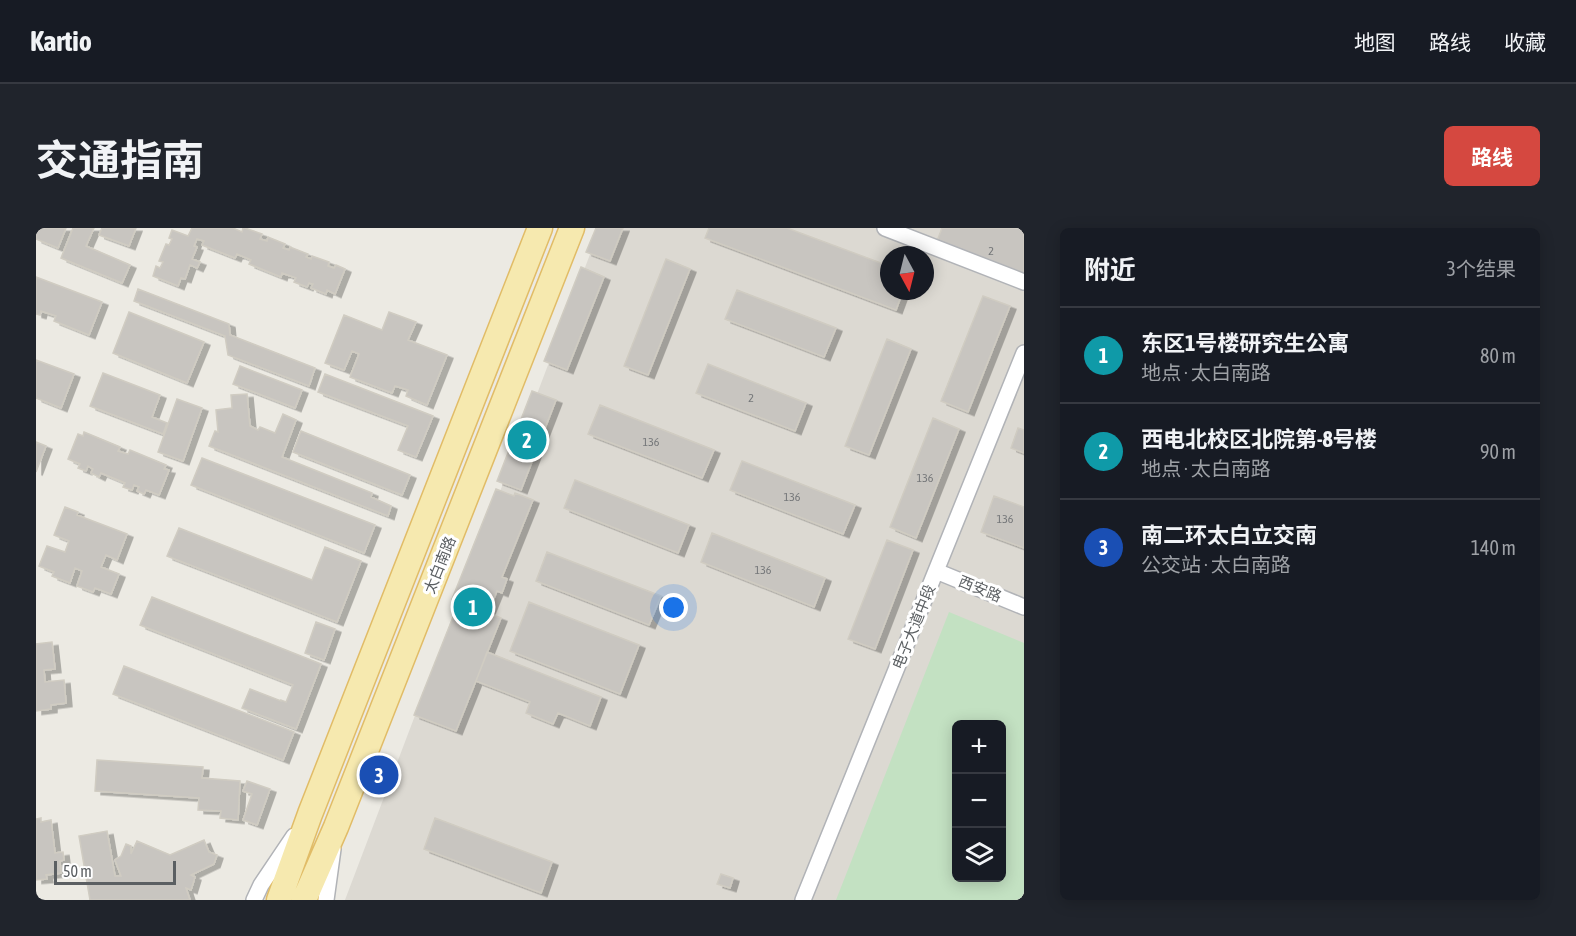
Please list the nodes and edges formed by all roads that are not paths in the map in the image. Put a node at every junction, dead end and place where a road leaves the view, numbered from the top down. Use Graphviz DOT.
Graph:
graph roads {
  1 [pos="540,228"];
  2 [pos="572,228"];
  3 [pos="885,228"];
  4 [pos="1024,282"];
  5 [pos="1024,353"];
  6 [pos="936,571"];
  7 [pos="1024,607"];
  8 [pos="310,814"];
  9 [pos="336,827"];
  10 [pos="254,900"];
  11 [pos="279,900"];
  12 [pos="304,900"];
  13 [pos="326,900"];
  14 [pos="803,900"];
  1 -- 8 [label="main road, 太白南路"];
  2 -- 9 [label="main road, 太白南路"];
  3 -- 4 [label="street"];
  5 -- 6 [label="street, 电子大道中段"];
  6 -- 7 [label="street, 西安路"];
  6 -- 14 [label="street, 电子大道中段"];
  8 -- 10 [label="street"];
  8 -- 11 [label="main road, 太白南路"];
  9 -- 12 [label="main road, 太白南路"];
  9 -- 13 [label="street"];
}
